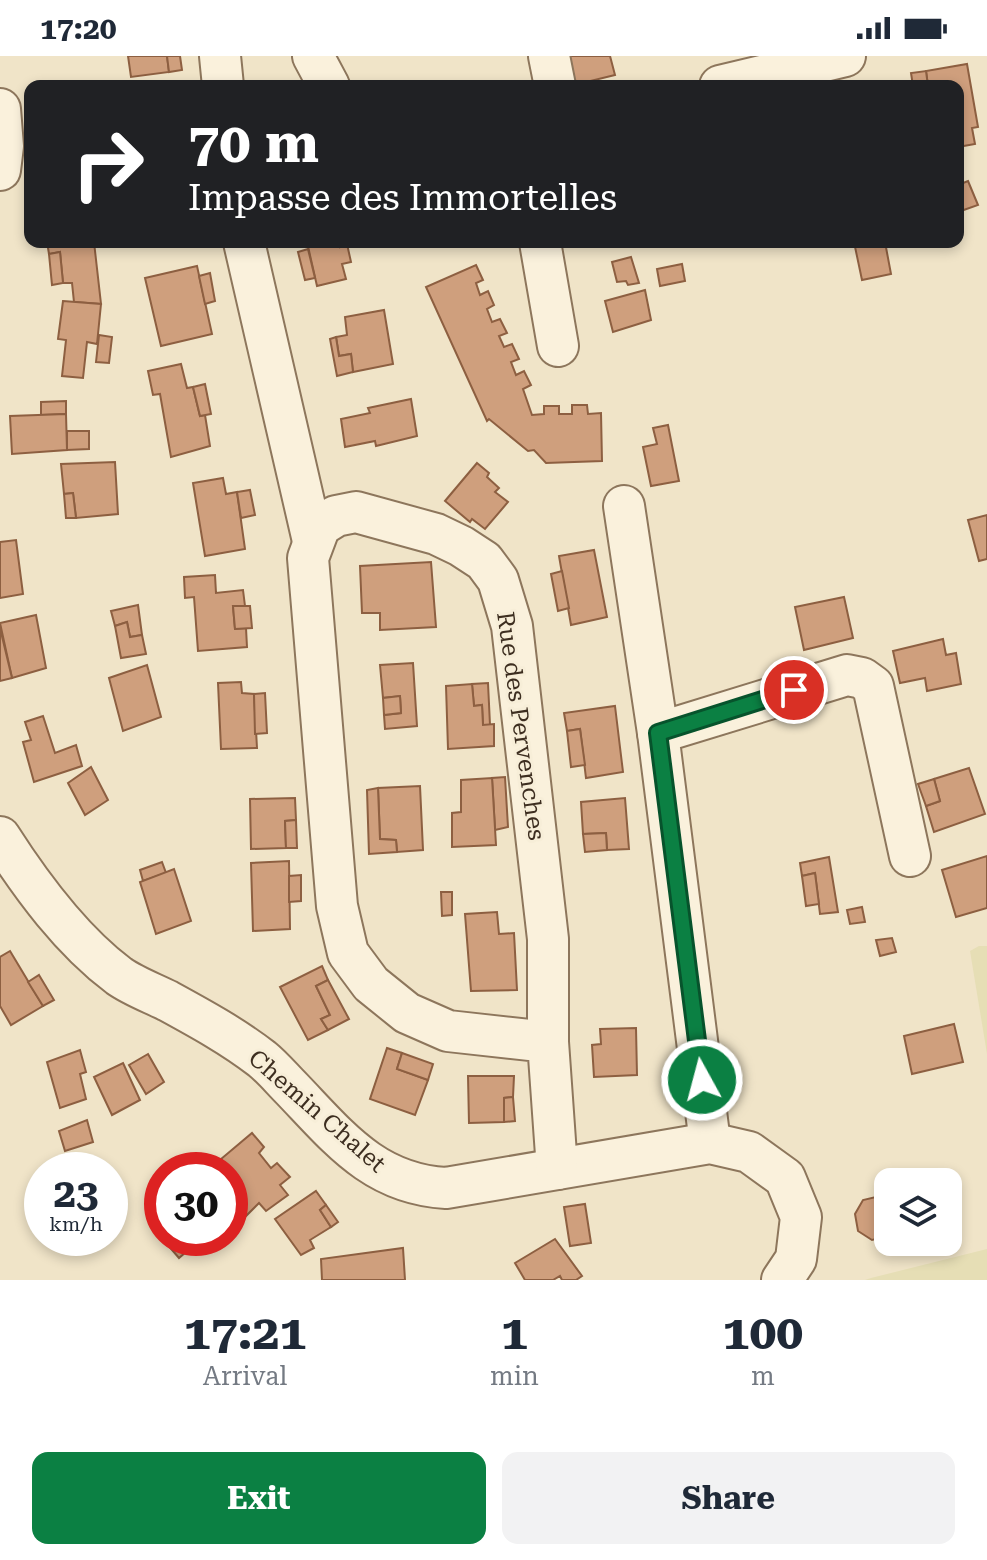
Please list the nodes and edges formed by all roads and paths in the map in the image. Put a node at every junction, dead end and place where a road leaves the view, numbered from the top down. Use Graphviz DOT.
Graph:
graph roads {
  1 [pos="220,56"];
  2 [pos="313,56"];
  3 [pos="549,56"];
  4 [pos="845,56"];
  5 [pos="222,80"];
  6 [pos="326,80"];
  7 [pos="554,80"];
  8 [pos="745,80"];
  9 [pos="0,109"];
  10 [pos="0,170"];
  11 [pos="245,248"];
  12 [pos="541,248"];
  13 [pos="558,346"];
  14 [pos="624,506"];
  15 [pos="313,541"];
  16 [pos="658,733"];
  17 [pos="0,837"];
  18 [pos="910,856"];
  19 [pos="548,1042"];
  20 [pos="710,1143"];
  21 [pos="557,1169"];
  22 [pos="782,1280"];
  1 -- 5 [label="street"];
  2 -- 6 [label="street"];
  3 -- 7 [label="street"];
  4 -- 8 [label="street"];
  9 -- 10 [label="street"];
  11 -- 15 [label="street"];
  12 -- 13 [label="street"];
  14 -- 16 [label="street"];
  15 -- 19 [label="street"];
  15 -- 19 [label="street, Rue des Pervenches"];
  16 -- 18 [label="street"];
  16 -- 20 [label="street"];
  17 -- 21 [label="street, Chemin Chalet"];
  19 -- 21 [label="street, Rue des Pervenches"];
  20 -- 21 [label="street, Chemin Chalet"];
  20 -- 22 [label="street, Chemin Chalet"];
}
